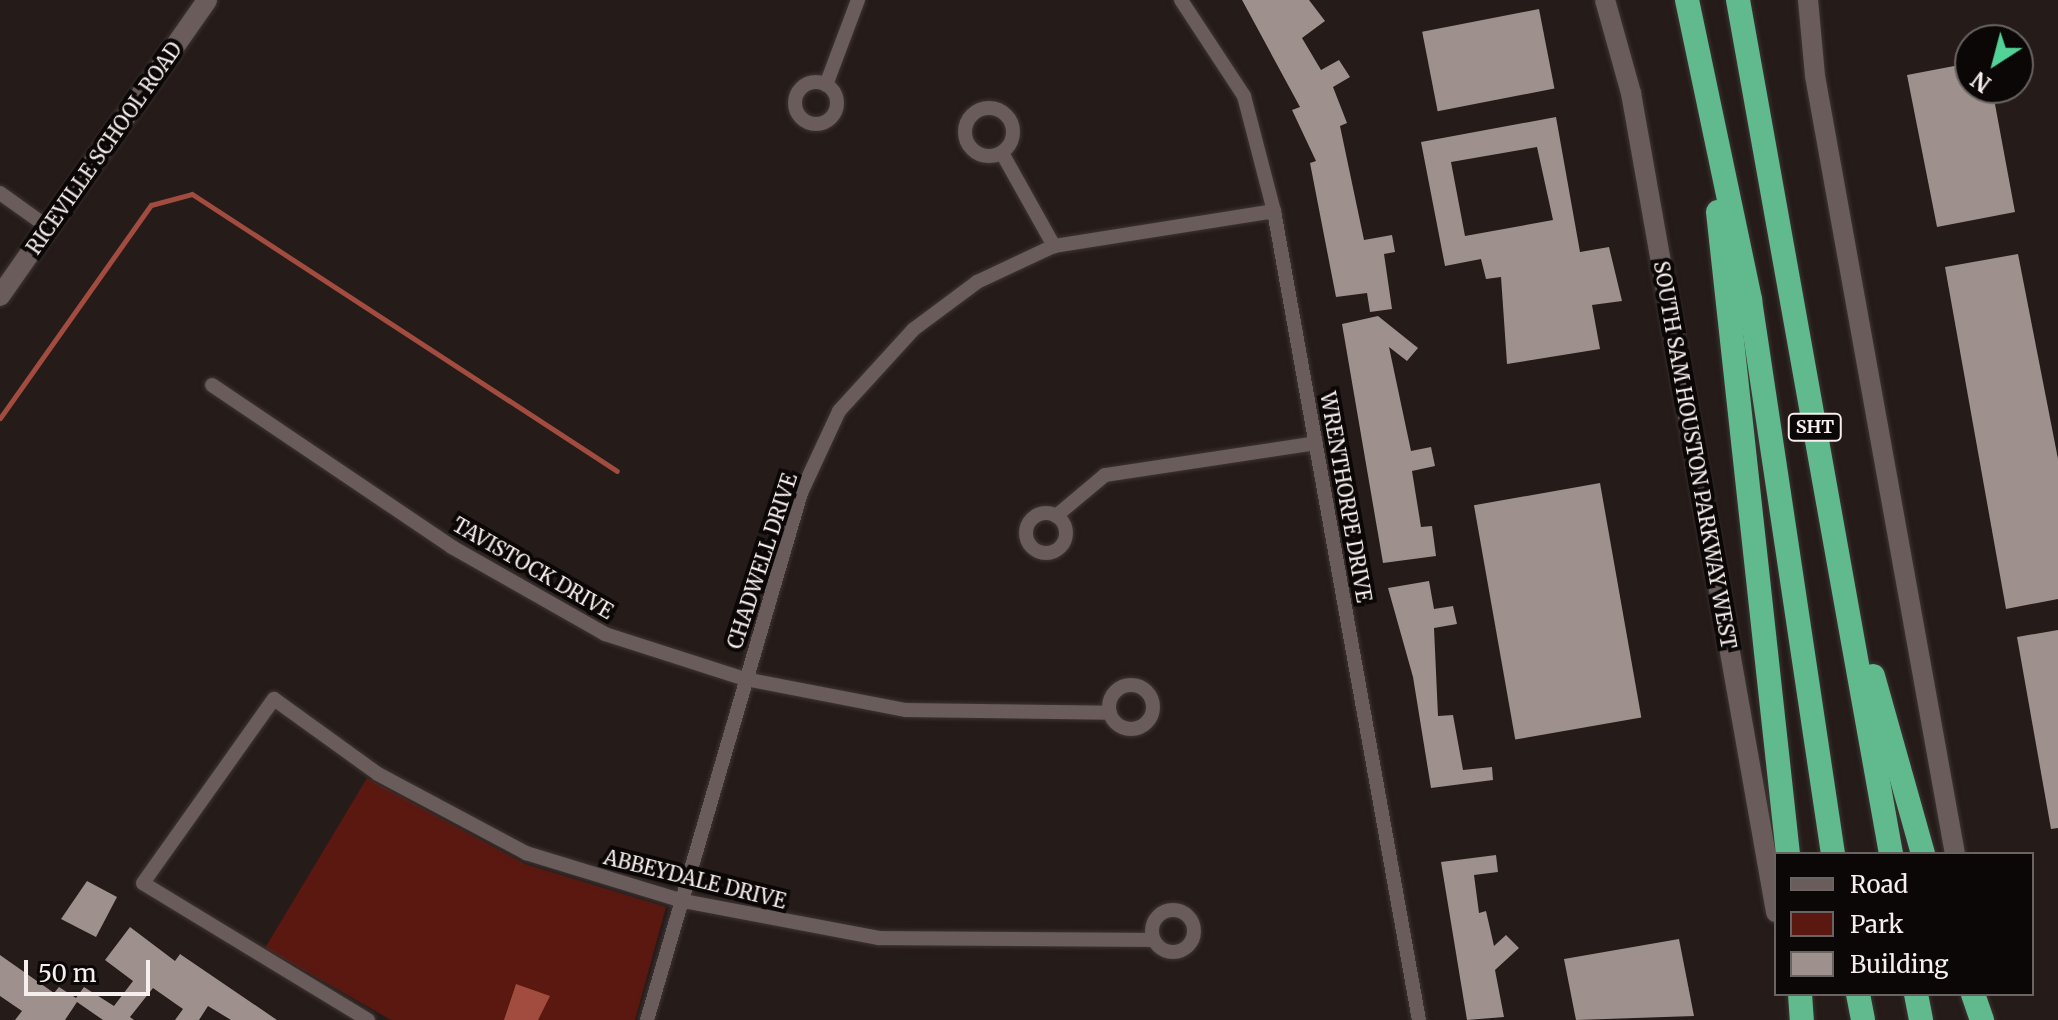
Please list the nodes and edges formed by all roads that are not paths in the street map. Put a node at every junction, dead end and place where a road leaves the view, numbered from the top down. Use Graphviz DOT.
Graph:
graph roads {
  1 [pos="207,0"];
  2 [pos="858,0"];
  3 [pos="1181,0"];
  4 [pos="1605,0"];
  5 [pos="1687,0"];
  6 [pos="1738,0"];
  7 [pos="1808,0"];
  8 [pos="826,85"];
  9 [pos="1707,98"];
  10 [pos="1002,153"];
  11 [pos="0,193"];
  12 [pos="1274,211"];
  13 [pos="49,228"];
  14 [pos="1054,246"];
  15 [pos="0,296"];
  16 [pos="212,385"];
  17 [pos="1316,443"];
  18 [pos="1828,503"];
  19 [pos="1056,516"];
  20 [pos="745,679"];
  21 [pos="1110,713"];
  22 [pos="1788,852"];
  23 [pos="1833,852"];
  24 [pos="1891,852"];
  25 [pos="1922,852"];
  26 [pos="1955,852"];
  27 [pos="683,901"];
  28 [pos="1774,901"];
  29 [pos="1153,940"];
  30 [pos="1794,996"];
  31 [pos="1800,996"];
  32 [pos="1858,996"];
  33 [pos="1916,996"];
  34 [pos="1974,996"];
  35 [pos="1980,996"];
  36 [pos="368,1020"];
  37 [pos="647,1020"];
  38 [pos="1419,1020"];
  39 [pos="1801,1020"];
  40 [pos="1863,1020"];
  41 [pos="1921,1020"];
  42 [pos="1984,1020"];
  1 -- 13 [label="main road, RICEVILLE SCHOOL ROAD"];
  2 -- 8 [label="street"];
  3 -- 12 [label="street, WRENTHORPE DRIVE"];
  4 -- 28 [label="main road, SOUTH SAM HOUSTON PARKWAY WEST"];
  5 -- 9 [label="highway, SHT"];
  6 -- 18 [label="highway, SHT"];
  7 -- 26 [label="main road"];
  9 -- 22 [label="highway"];
  9 -- 23 [label="highway, SHT"];
  10 -- 14 [label="street"];
  11 -- 13 [label="street"];
  12 -- 14 [label="street, CHADWELL DRIVE"];
  12 -- 17 [label="street, WRENTHORPE DRIVE"];
  13 -- 15 [label="main road, RICEVILLE SCHOOL ROAD"];
  14 -- 20 [label="street, CHADWELL DRIVE"];
  16 -- 20 [label="street, TAVISTOCK DRIVE"];
  17 -- 19 [label="street"];
  17 -- 38 [label="street, WRENTHORPE DRIVE"];
  18 -- 24 [label="highway, SHT"];
  18 -- 25 [label="highway"];
  20 -- 21 [label="street, TAVISTOCK DRIVE"];
  20 -- 27 [label="street, CHADWELL DRIVE"];
  27 -- 29 [label="street, ABBEYDALE DRIVE"];
  27 -- 36 [label="street, ABBEYDALE DRIVE"];
  27 -- 37 [label="street, CHADWELL DRIVE"];
  30 -- 39 [label="main road"];
  31 -- 39 [label="highway"];
  32 -- 40 [label="highway"];
  33 -- 41 [label="highway"];
  34 -- 42 [label="highway"];
  35 -- 42 [label="main road"];
}
